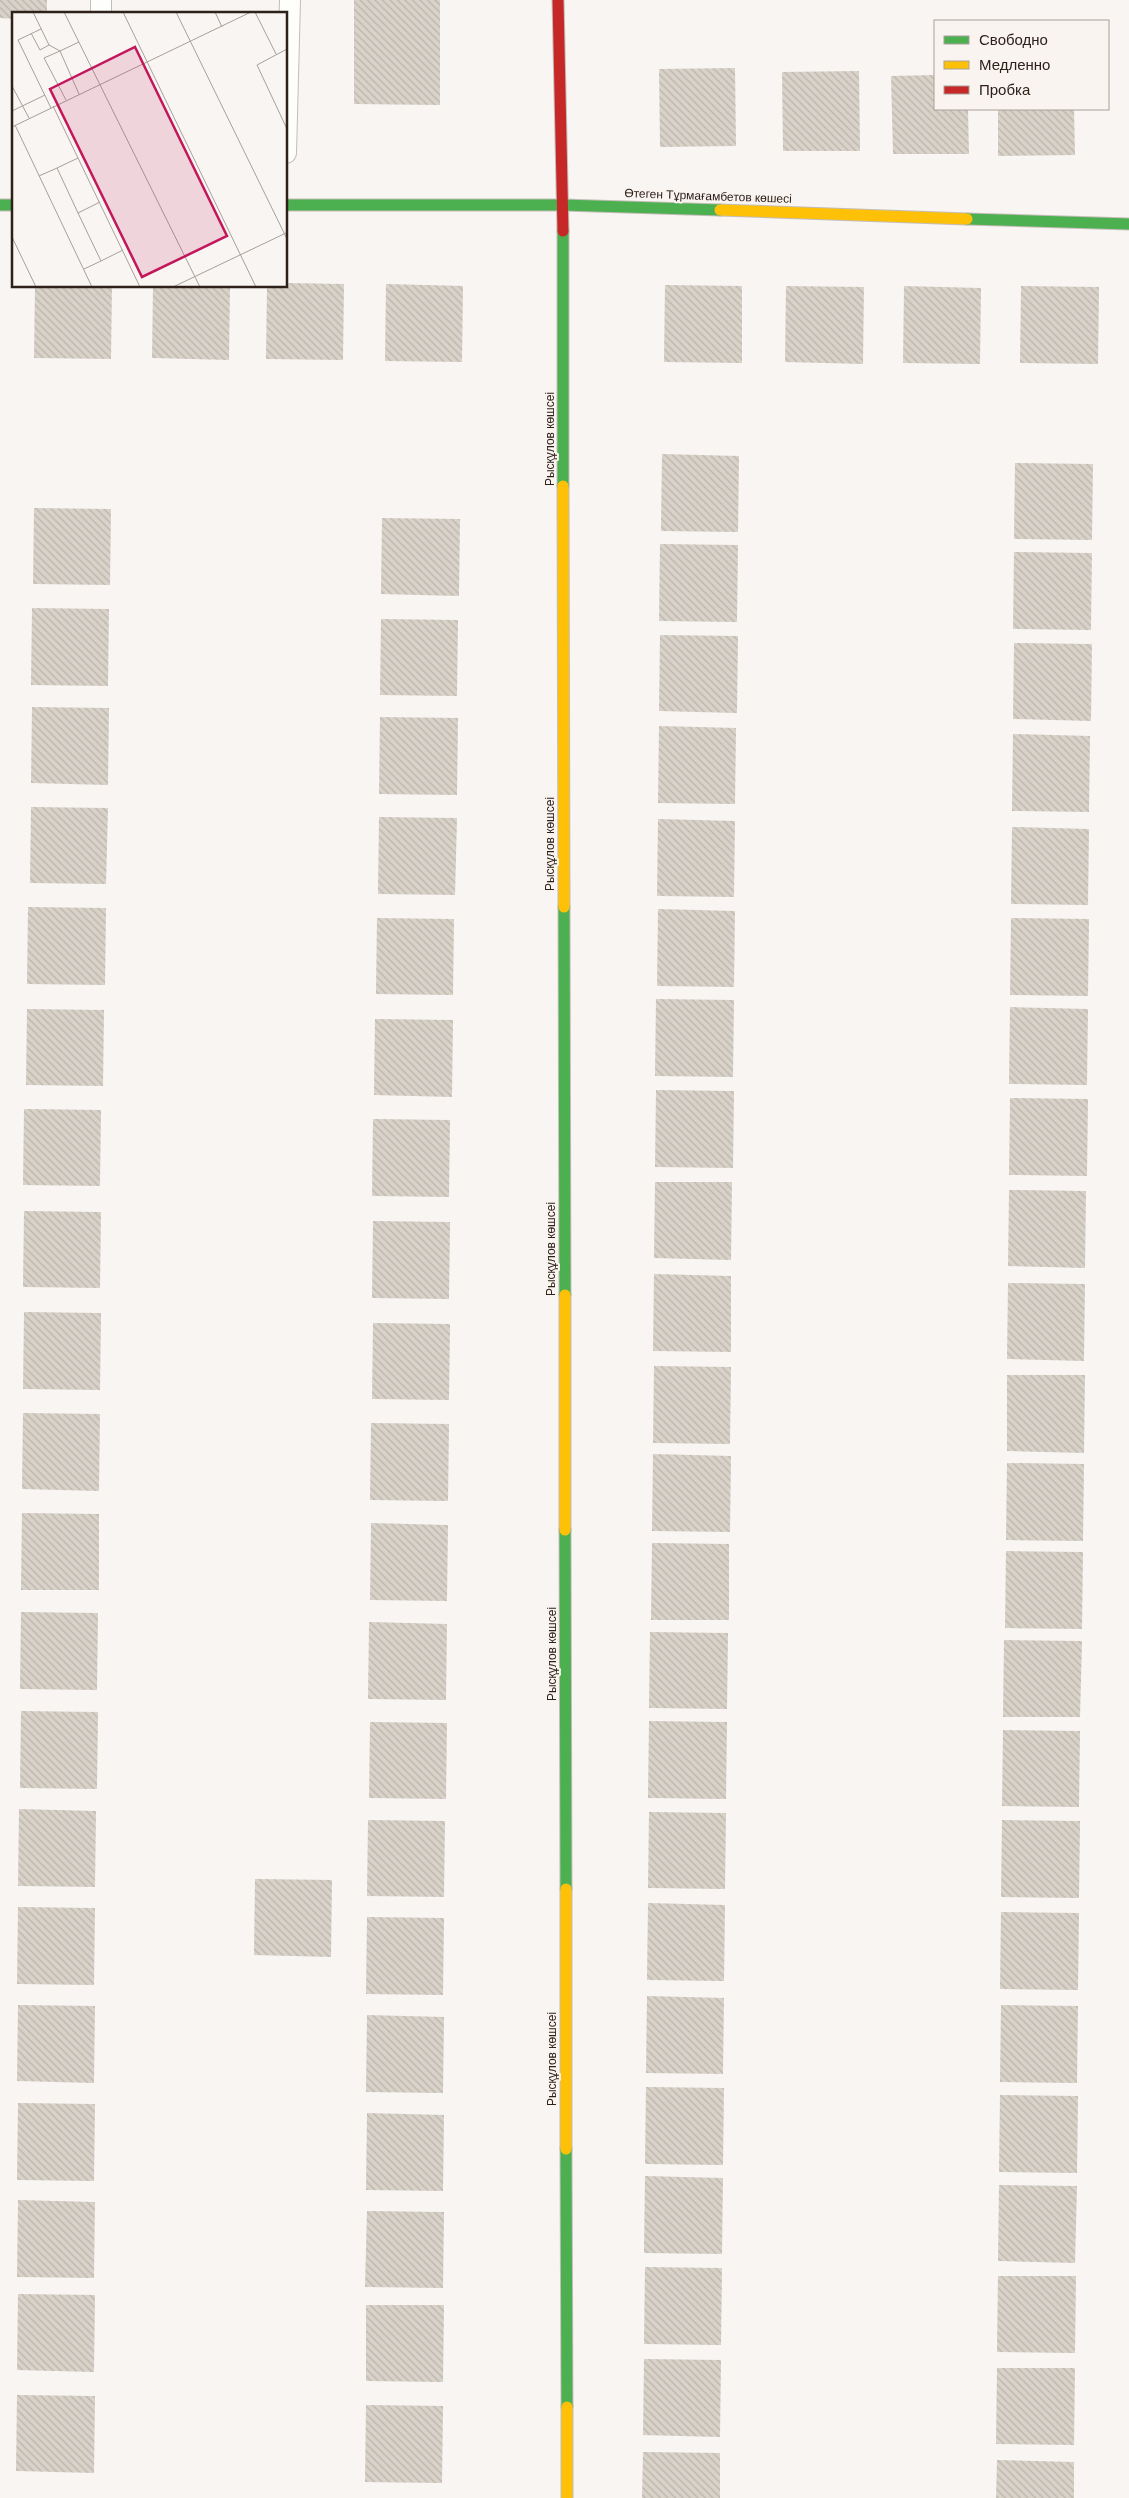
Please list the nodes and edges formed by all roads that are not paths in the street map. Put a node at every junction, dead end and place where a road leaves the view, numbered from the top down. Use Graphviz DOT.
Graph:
graph roads {
  1 [pos="290,0"];
  2 [pos="558,0"];
  3 [pos="288,76"];
  4 [pos="288,205"];
  5 [pos="563,205"];
  6 [pos="1129,224"];
  7 [pos="567,2498"];
  1 -- 3 [label="lane"];
  2 -- 5 [label="street, Рысқұлов көшсеі"];
  4 -- 5 [label="street, Өтеген Тұрмағамбетов көшесі"];
  5 -- 6 [label="street, Өтеген Тұрмағамбетов көшесі"];
  5 -- 7 [label="street, Рысқұлов көшсеі"];
}
